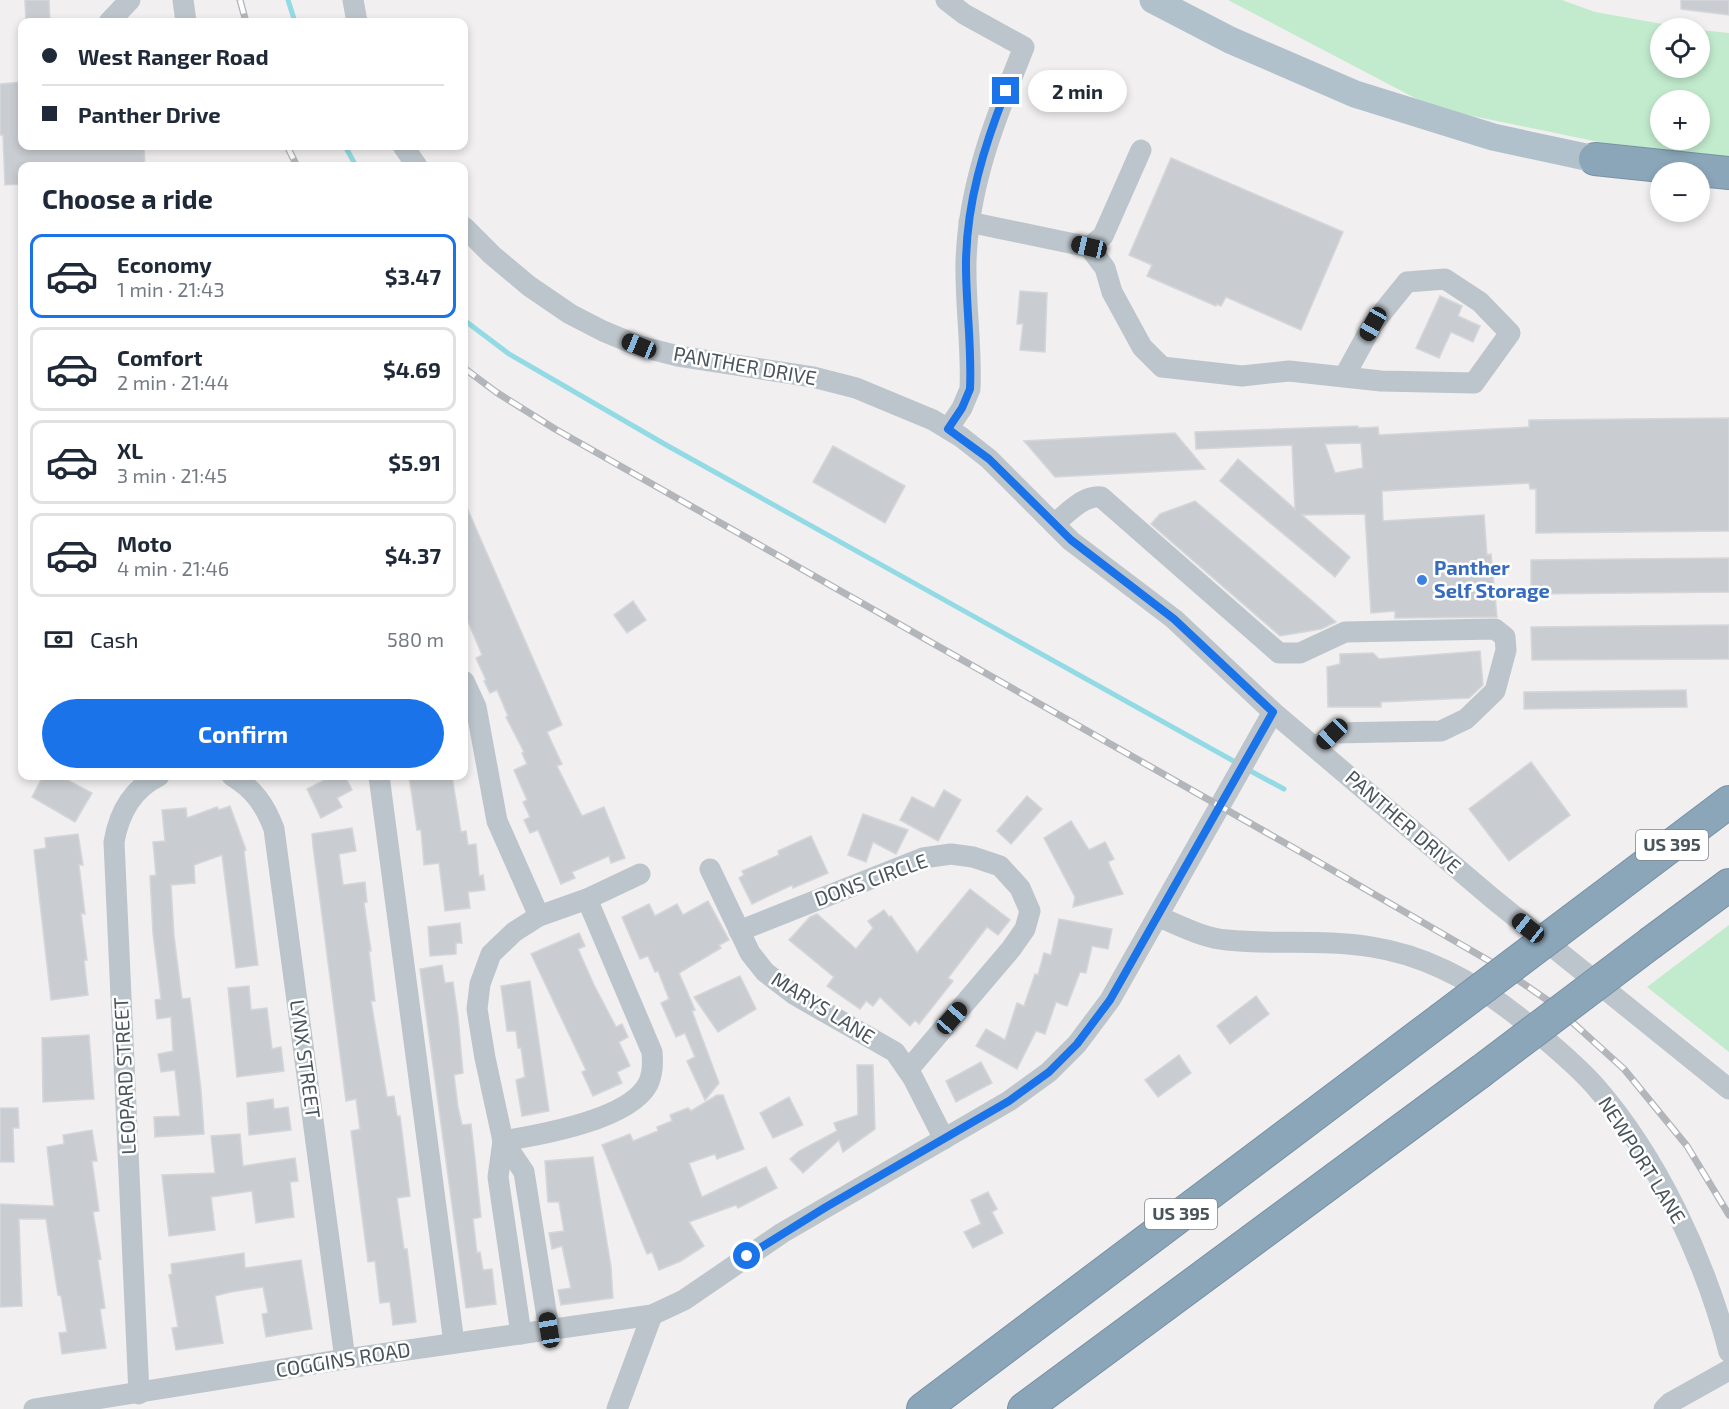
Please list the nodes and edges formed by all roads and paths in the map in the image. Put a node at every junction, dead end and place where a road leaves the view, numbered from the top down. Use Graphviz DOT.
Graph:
graph roads {
  1 [pos="130,0"];
  2 [pos="183,0"];
  3 [pos="353,0"];
  4 [pos="946,0"];
  5 [pos="1153,0"];
  6 [pos="113,18"];
  7 [pos="185,18"];
  8 [pos="356,18"];
  9 [pos="1141,150"];
  10 [pos="1595,159"];
  11 [pos="1729,173"];
  12 [pos="969,222"];
  13 [pos="468,231"];
  14 [pos="1089,247"];
  15 [pos="1344,377"];
  16 [pos="948,429"];
  17 [pos="1054,524"];
  18 [pos="468,690"];
  19 [pos="1273,712"];
  20 [pos="1317,748"];
  21 [pos="153,780"];
  22 [pos="239,780"];
  23 [pos="380,780"];
  24 [pos="1729,802"];
  25 [pos="710,869"];
  26 [pos="640,874"];
  27 [pos="1729,885"];
  28 [pos="587,900"];
  29 [pos="539,916"];
  30 [pos="1159,917"];
  31 [pos="739,931"];
  32 [pos="908,1070"];
  33 [pos="1729,1089"];
  34 [pos="944,1139"];
  35 [pos="503,1141"];
  36 [pos="652,1315"];
  37 [pos="549,1330"];
  38 [pos="521,1334"];
  39 [pos="454,1343"];
  40 [pos="1729,1352"];
  41 [pos="345,1359"];
  42 [pos="1729,1370"];
  43 [pos="140,1394"];
  44 [pos="34,1409"];
  45 [pos="617,1409"];
  46 [pos="923,1409"];
  47 [pos="1024,1409"];
  48 [pos="1664,1409"];
  1 -- 6 [label="street"];
  2 -- 7 [label="street"];
  3 -- 8 [label="street"];
  4 -- 12 [label="street"];
  5 -- 10 [label="main road"];
  9 -- 14 [label="street"];
  10 -- 11 [label="highway"];
  12 -- 14 [label="street"];
  12 -- 16 [label="street"];
  13 -- 16 [label="street, PANTHER DRIVE"];
  14 -- 15 [label="street"];
  15 -- 15 [label="street"];
  16 -- 17 [label="street, PANTHER DRIVE"];
  17 -- 19 [label="street, PANTHER DRIVE"];
  17 -- 20 [label="street"];
  18 -- 29 [label="street"];
  19 -- 20 [label="street, PANTHER DRIVE"];
  19 -- 30 [label="street, COGGINS ROAD"];
  20 -- 33 [label="street, PANTHER DRIVE"];
  21 -- 43 [label="street, LEOPARD STREET"];
  22 -- 41 [label="street, LYNX STREET"];
  23 -- 39 [label="street"];
  24 -- 46 [label="highway, US 395, bridge"];
  25 -- 31 [label="street, MARYS LANE"];
  26 -- 28 [label="street"];
  27 -- 47 [label="highway, US 395, bridge"];
  28 -- 29 [label="street"];
  28 -- 35 [label="street"];
  29 -- 35 [label="street"];
  30 -- 34 [label="street, COGGINS ROAD"];
  30 -- 40 [label="street, NEWPORT LANE"];
  31 -- 32 [label="street, MARYS LANE"];
  31 -- 32 [label="street, DONS CIRCLE"];
  32 -- 34 [label="street, MARYS LANE"];
  34 -- 36 [label="street, COGGINS ROAD"];
  35 -- 37 [label="street"];
  35 -- 38 [label="street"];
  36 -- 37 [label="street, COGGINS ROAD"];
  36 -- 45 [label="street"];
  37 -- 38 [label="street, COGGINS ROAD"];
  38 -- 39 [label="street, COGGINS ROAD"];
  39 -- 41 [label="street, COGGINS ROAD"];
  41 -- 43 [label="street, COGGINS ROAD"];
  42 -- 48 [label="street"];
  43 -- 44 [label="street, COGGINS ROAD"];
}
